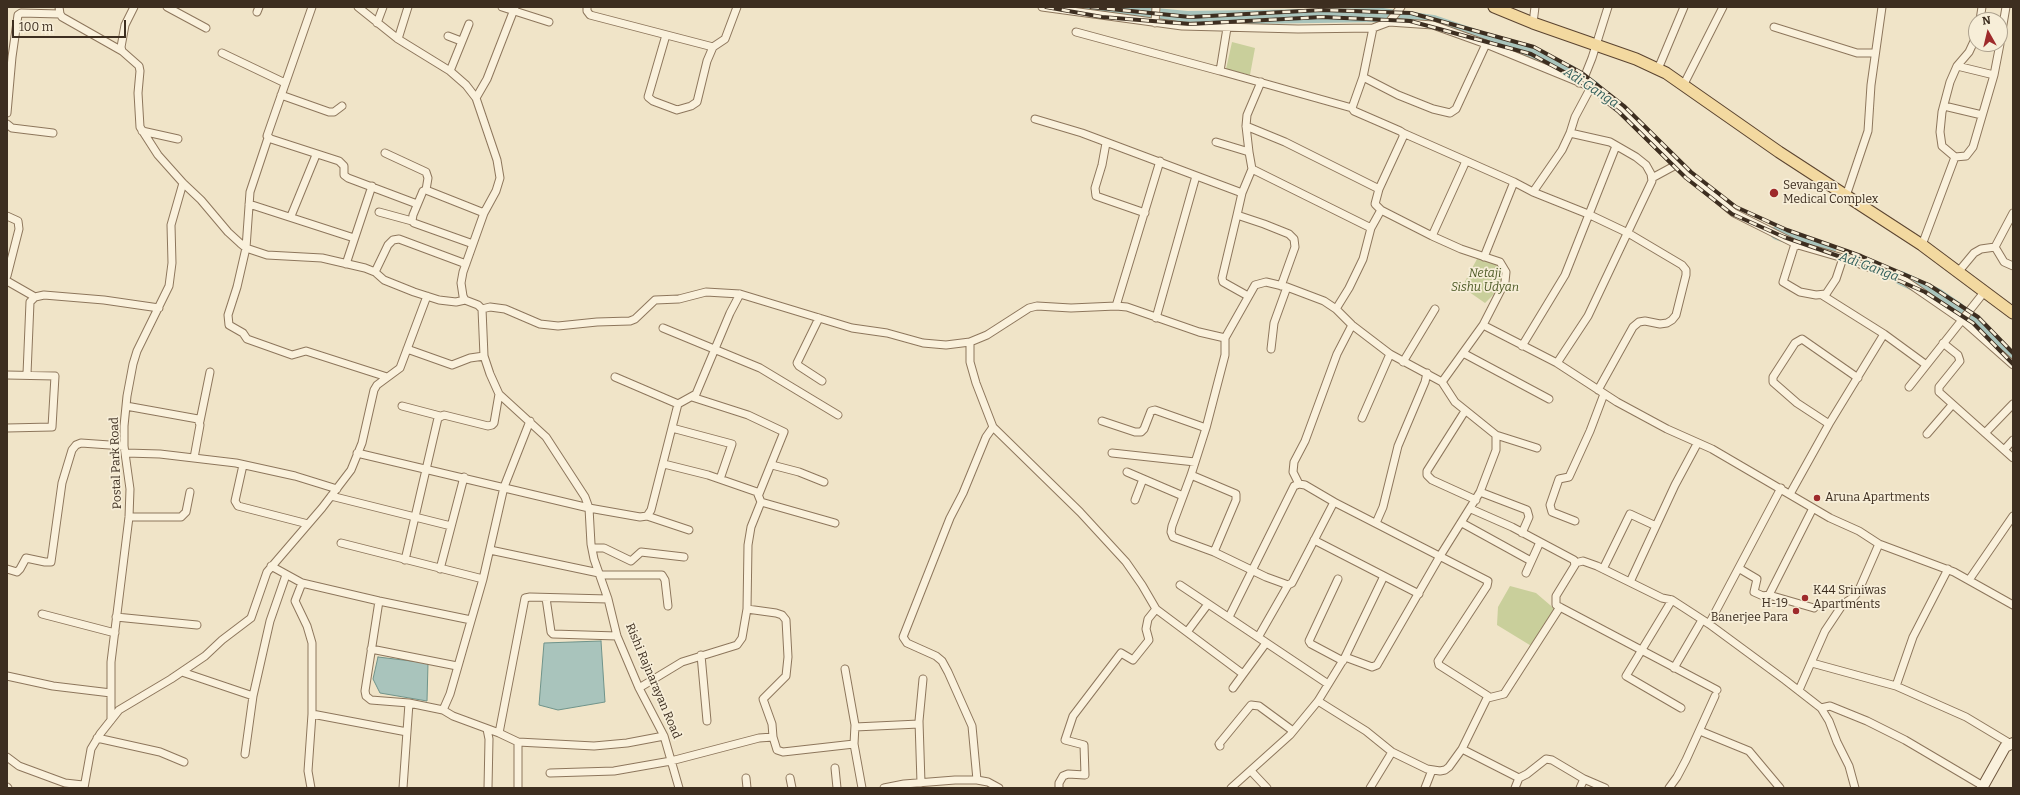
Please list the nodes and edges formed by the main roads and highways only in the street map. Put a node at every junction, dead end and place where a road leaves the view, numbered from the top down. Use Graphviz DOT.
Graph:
graph roads {
  1 [pos="1494,7"];
  2 [pos="2013,313"];
  3 [pos="2012,744"];
  4 [pos="1983,787"];
  1 -- 2 [label="main road"];
  3 -- 4 [label="main road"];
}
